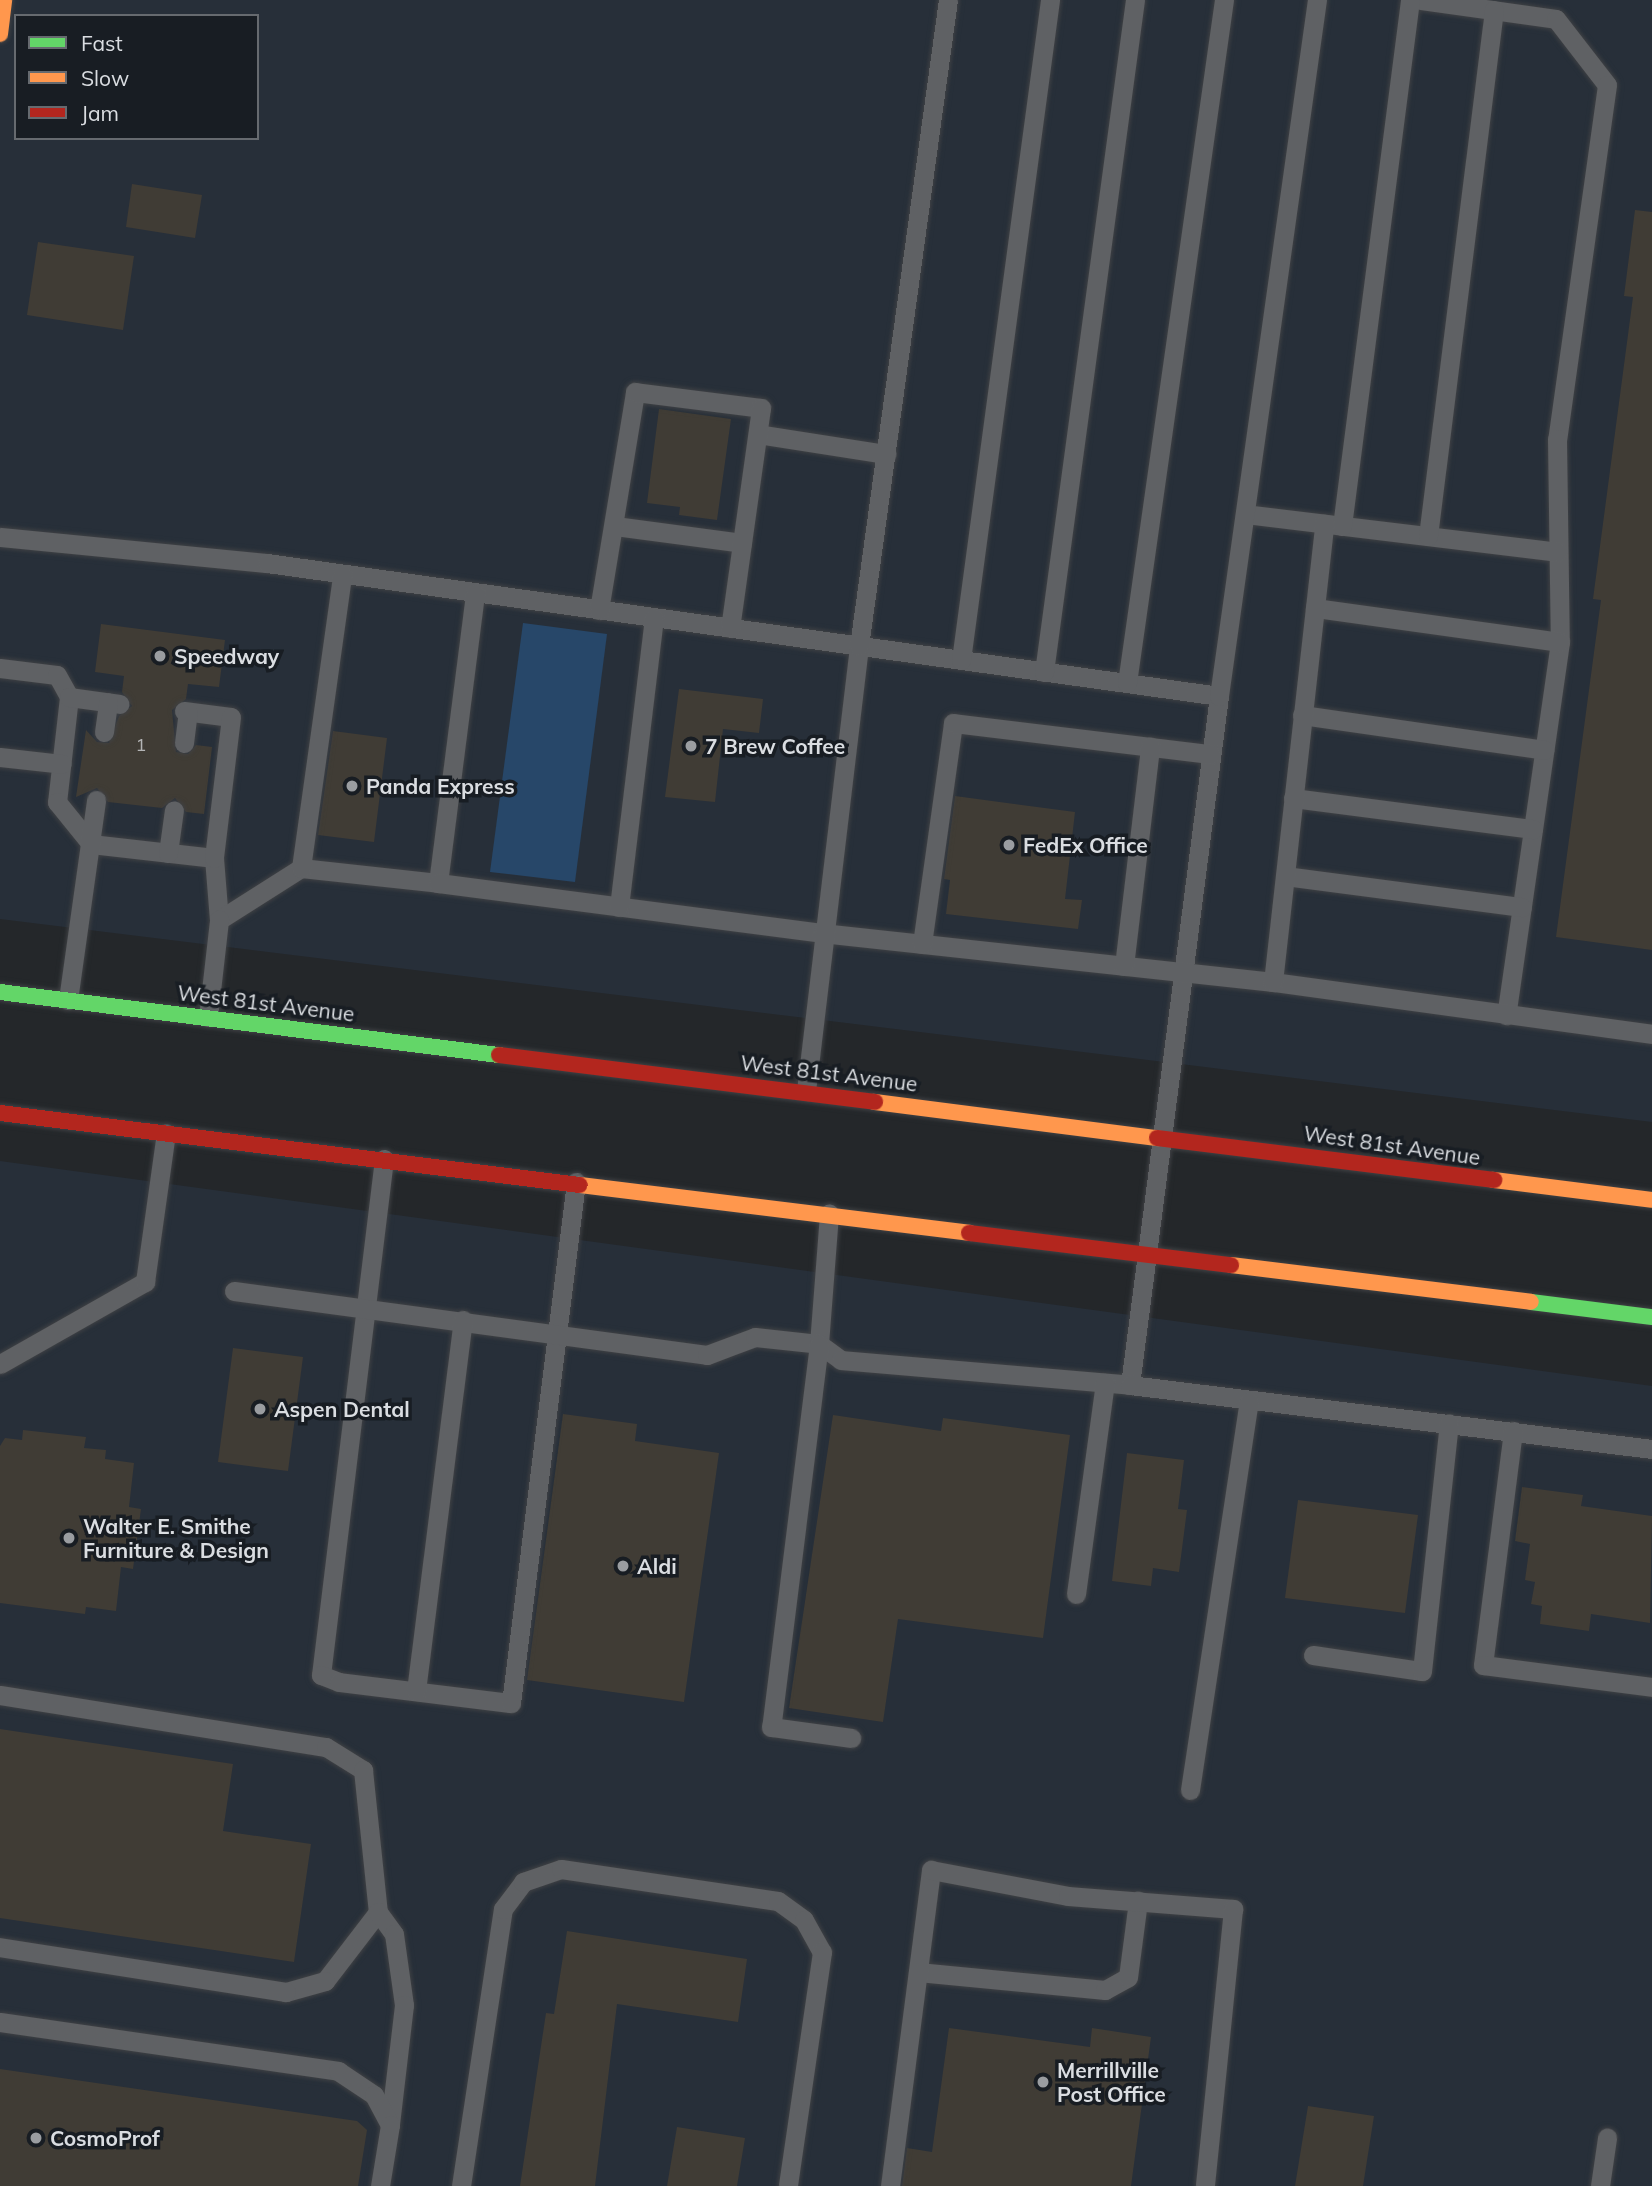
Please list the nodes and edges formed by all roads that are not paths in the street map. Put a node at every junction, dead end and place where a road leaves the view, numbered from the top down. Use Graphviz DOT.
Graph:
graph roads {
  1 [pos="4,0"];
  2 [pos="948,0"];
  3 [pos="1050,0"];
  4 [pos="1135,0"];
  5 [pos="1224,0"];
  6 [pos="1317,0"];
  7 [pos="1410,0"];
  8 [pos="1421,0"];
  9 [pos="1494,10"];
  10 [pos="0,34"];
  11 [pos="758,433"];
  12 [pos="886,454"];
  13 [pos="1245,514"];
  14 [pos="1333,525"];
  15 [pos="615,526"];
  16 [pos="1428,536"];
  17 [pos="0,537"];
  18 [pos="742,543"];
  19 [pos="1558,552"];
  20 [pos="342,575"];
  21 [pos="475,593"];
  22 [pos="1314,608"];
  23 [pos="599,610"];
  24 [pos="654,618"];
  25 [pos="730,628"];
  26 [pos="1560,642"];
  27 [pos="859,646"];
  28 [pos="961,660"];
  29 [pos="0,668"];
  30 [pos="1044,672"];
  31 [pos="1126,683"];
  32 [pos="1219,696"];
  33 [pos="69,697"];
  34 [pos="1302,715"];
  35 [pos="104,732"];
  36 [pos="184,743"];
  37 [pos="1150,747"];
  38 [pos="1545,750"];
  39 [pos="1211,754"];
  40 [pos="0,757"];
  41 [pos="62,764"];
  42 [pos="1293,798"];
  43 [pos="96,800"];
  44 [pos="174,810"];
  45 [pos="1533,830"];
  46 [pos="91,844"];
  47 [pos="168,853"];
  48 [pos="214,858"];
  49 [pos="301,867"];
  50 [pos="1285,876"];
  51 [pos="438,883"];
  52 [pos="619,907"];
  53 [pos="1522,907"];
  54 [pos="219,920"];
  55 [pos="821,933"];
  56 [pos="922,944"];
  57 [pos="1124,966"];
  58 [pos="1183,972"];
  59 [pos="1273,982"];
  60 [pos="0,992"];
  61 [pos="68,1000"];
  62 [pos="1506,1015"];
  63 [pos="208,1017"];
  64 [pos="1652,1034"];
  65 [pos="806,1091"];
  66 [pos="0,1113"];
  67 [pos="166,1133"];
  68 [pos="1162,1135"];
  69 [pos="384,1159"];
  70 [pos="576,1182"];
  71 [pos="1652,1200"];
  72 [pos="830,1213"];
  73 [pos="1148,1251"];
  74 [pos="234,1291"];
  75 [pos="366,1308"];
  76 [pos="1652,1317"];
  77 [pos="463,1320"];
  78 [pos="555,1332"];
  79 [pos="820,1344"];
  80 [pos="0,1364"];
  81 [pos="1105,1383"];
  82 [pos="1130,1385"];
  83 [pos="1249,1401"];
  84 [pos="1449,1423"];
  85 [pos="1513,1431"];
  86 [pos="1652,1449"];
  87 [pos="1076,1594"];
  88 [pos="1313,1655"];
  89 [pos="1652,1687"];
  90 [pos="416,1691"];
  91 [pos="0,1695"];
  92 [pos="851,1738"];
  93 [pos="1190,1790"];
  94 [pos="1138,1901"];
  95 [pos="378,1912"];
  96 [pos="0,1947"];
  97 [pos="918,1972"];
  98 [pos="0,2022"];
  99 [pos="390,2125"];
  100 [pos="1607,2138"];
  101 [pos="380,2186"];
  102 [pos="461,2186"];
  103 [pos="788,2186"];
  104 [pos="890,2186"];
  105 [pos="1205,2186"];
  106 [pos="1600,2186"];
  1 -- 10 [label="main road"];
  2 -- 12 [label="lane"];
  3 -- 28 [label="lane"];
  4 -- 30 [label="lane"];
  5 -- 31 [label="lane"];
  6 -- 13 [label="lane"];
  7 -- 14 [label="lane"];
  8 -- 9 [label="lane"];
  9 -- 16 [label="lane"];
  9 -- 19 [label="lane"];
  11 -- 12 [label="lane"];
  11 -- 15 [label="lane"];
  11 -- 18 [label="lane"];
  12 -- 27 [label="lane"];
  13 -- 14 [label="lane"];
  13 -- 32 [label="lane"];
  14 -- 16 [label="lane"];
  14 -- 22 [label="lane"];
  15 -- 18 [label="lane"];
  15 -- 23 [label="lane"];
  16 -- 19 [label="lane"];
  17 -- 20 [label="lane"];
  18 -- 25 [label="lane"];
  19 -- 26 [label="lane"];
  20 -- 21 [label="lane"];
  20 -- 49 [label="lane"];
  21 -- 23 [label="lane"];
  21 -- 51 [label="lane"];
  22 -- 26 [label="lane"];
  22 -- 34 [label="lane"];
  23 -- 24 [label="lane"];
  24 -- 25 [label="lane"];
  24 -- 52 [label="lane"];
  25 -- 27 [label="lane"];
  26 -- 38 [label="lane"];
  27 -- 28 [label="lane"];
  27 -- 55 [label="lane"];
  28 -- 30 [label="lane"];
  29 -- 33 [label="lane"];
  30 -- 31 [label="lane"];
  31 -- 32 [label="lane"];
  32 -- 39 [label="lane"];
  33 -- 35 [label="lane"];
  33 -- 41 [label="lane"];
  34 -- 38 [label="lane"];
  34 -- 42 [label="lane"];
  36 -- 48 [label="lane"];
  37 -- 39 [label="lane"];
  37 -- 56 [label="lane"];
  37 -- 57 [label="lane"];
  38 -- 45 [label="lane"];
  39 -- 58 [label="lane"];
  40 -- 41 [label="lane"];
  41 -- 46 [label="lane"];
  42 -- 45 [label="lane"];
  42 -- 50 [label="lane"];
  43 -- 46 [label="lane"];
  44 -- 47 [label="lane"];
  45 -- 53 [label="lane"];
  46 -- 47 [label="lane"];
  46 -- 61 [label="lane"];
  47 -- 48 [label="lane"];
  48 -- 54 [label="lane"];
  49 -- 51 [label="lane"];
  49 -- 54 [label="lane"];
  50 -- 53 [label="lane"];
  50 -- 59 [label="lane"];
  51 -- 52 [label="lane"];
  52 -- 55 [label="lane"];
  53 -- 62 [label="lane"];
  54 -- 63 [label="lane"];
  55 -- 56 [label="lane"];
  55 -- 65 [label="lane"];
  56 -- 57 [label="lane"];
  57 -- 58 [label="lane"];
  58 -- 59 [label="lane"];
  58 -- 68 [label="lane"];
  59 -- 62 [label="lane"];
  60 -- 61 [label="main road, West 81st Avenue"];
  61 -- 63 [label="main road, West 81st Avenue"];
  62 -- 64 [label="lane"];
  63 -- 65 [label="main road, West 81st Avenue"];
  65 -- 68 [label="main road, West 81st Avenue"];
  66 -- 67 [label="main road"];
  67 -- 69 [label="main road"];
  67 -- 80 [label="lane"];
  68 -- 71 [label="main road, West 81st Avenue"];
  68 -- 73 [label="lane"];
  69 -- 70 [label="main road"];
  69 -- 75 [label="lane"];
  70 -- 72 [label="main road"];
  70 -- 78 [label="lane"];
  72 -- 73 [label="main road"];
  72 -- 79 [label="lane"];
  73 -- 76 [label="main road"];
  73 -- 82 [label="lane"];
  74 -- 75 [label="lane"];
  75 -- 77 [label="lane"];
  75 -- 90 [label="lane"];
  77 -- 78 [label="lane"];
  77 -- 90 [label="lane"];
  78 -- 79 [label="lane"];
  78 -- 90 [label="lane"];
  79 -- 81 [label="lane"];
  79 -- 92 [label="lane"];
  81 -- 82 [label="lane"];
  81 -- 87 [label="lane"];
  82 -- 83 [label="lane"];
  83 -- 84 [label="lane"];
  83 -- 93 [label="lane"];
  84 -- 85 [label="lane"];
  84 -- 88 [label="lane"];
  85 -- 86 [label="lane"];
  85 -- 89 [label="lane"];
  91 -- 95 [label="lane"];
  94 -- 97 [label="lane"];
  94 -- 97 [label="lane"];
  94 -- 105 [label="lane"];
  95 -- 96 [label="lane"];
  95 -- 99 [label="lane"];
  97 -- 104 [label="lane"];
  98 -- 99 [label="lane"];
  99 -- 101 [label="lane"];
  100 -- 106 [label="lane"];
  102 -- 103 [label="lane"];
}
